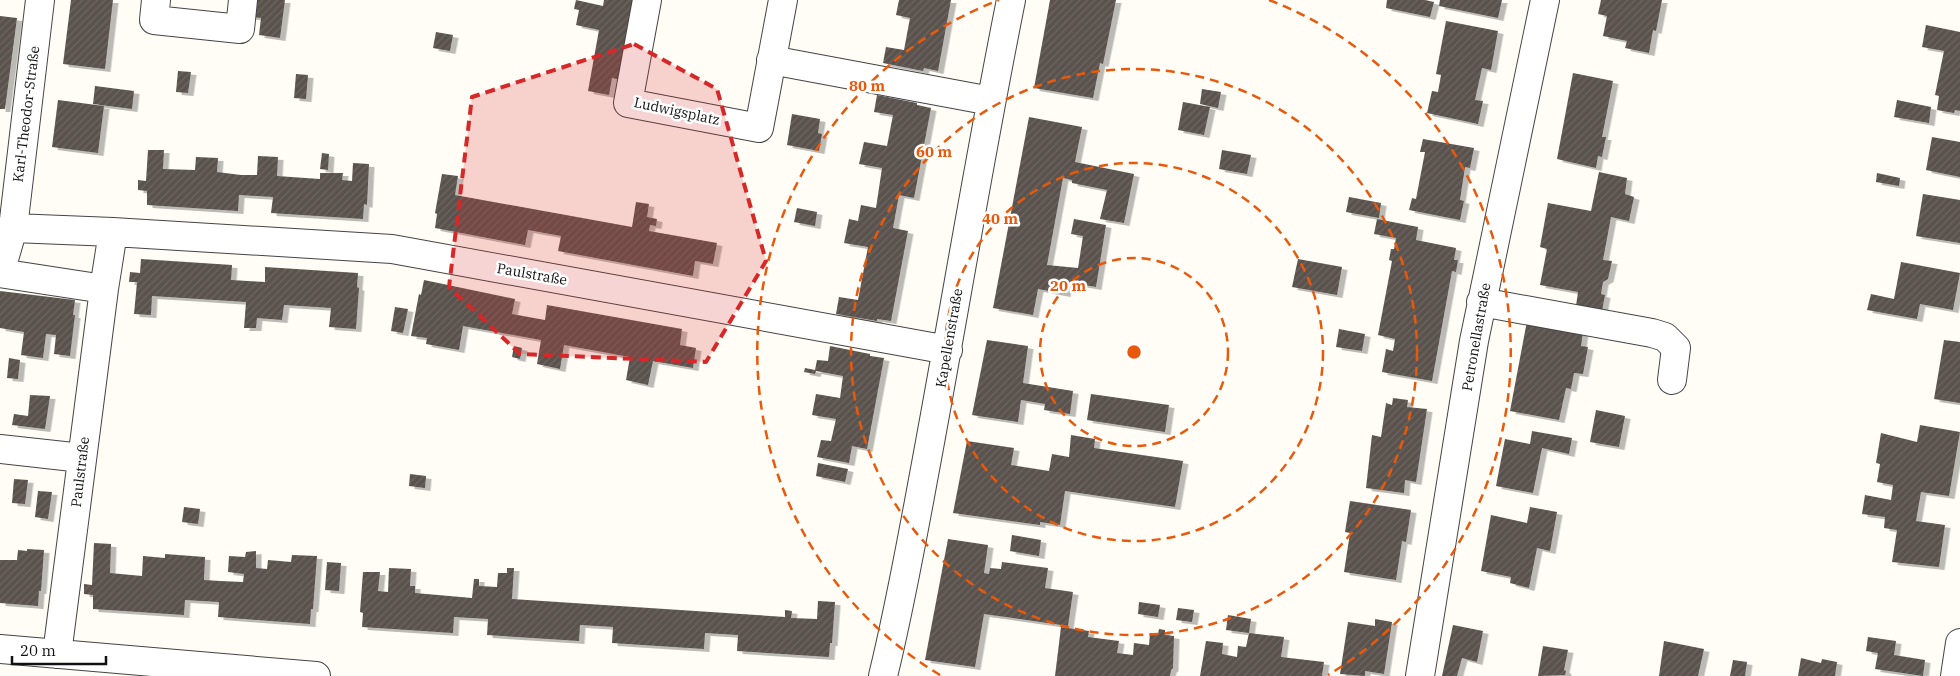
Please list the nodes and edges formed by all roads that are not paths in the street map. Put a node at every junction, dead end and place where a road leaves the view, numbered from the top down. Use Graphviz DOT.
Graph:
graph roads {
  1 [pos="40,0"];
  2 [pos="156,0"];
  3 [pos="243,0"];
  4 [pos="647,0"];
  5 [pos="783,0"];
  6 [pos="1011,0"];
  7 [pos="1545,0"];
  8 [pos="771,60"];
  9 [pos="991,101"];
  10 [pos="13,228"];
  11 [pos="113,232"];
  12 [pos="1,259"];
  13 [pos="104,289"];
  14 [pos="1481,302"];
  15 [pos="948,350"];
  16 [pos="1672,380"];
  17 [pos="0,449"];
  18 [pos="82,458"];
  19 [pos="1960,643"];
  20 [pos="0,649"];
  21 [pos="57,654"];
  22 [pos="316,676"];
  23 [pos="884,676"];
  24 [pos="1420,676"];
  25 [pos="1955,676"];
  1 -- 10 [label="street, Karl-Theodor-Straße"];
  2 -- 3 [label="street"];
  4 -- 8 [label="street, Ludwigsplatz"];
  5 -- 8 [label="street, Ludwigsplatz"];
  6 -- 9 [label="street, Kapellenstraße"];
  7 -- 14 [label="street, Petronellastraße"];
  8 -- 9 [label="street"];
  9 -- 15 [label="street, Kapellenstraße"];
  10 -- 11 [label="street, Paulstraße"];
  10 -- 12 [label="street"];
  11 -- 13 [label="street, Paulstraße"];
  11 -- 15 [label="street, Paulstraße"];
  12 -- 13 [label="street"];
  13 -- 18 [label="street, Paulstraße"];
  14 -- 16 [label="street"];
  14 -- 24 [label="street, Petronellastraße"];
  15 -- 23 [label="street, Kapellenstraße"];
  17 -- 18 [label="street"];
  18 -- 21 [label="street, Paulstraße"];
  19 -- 25 [label="street"];
  20 -- 21 [label="street"];
  21 -- 22 [label="street"];
}
